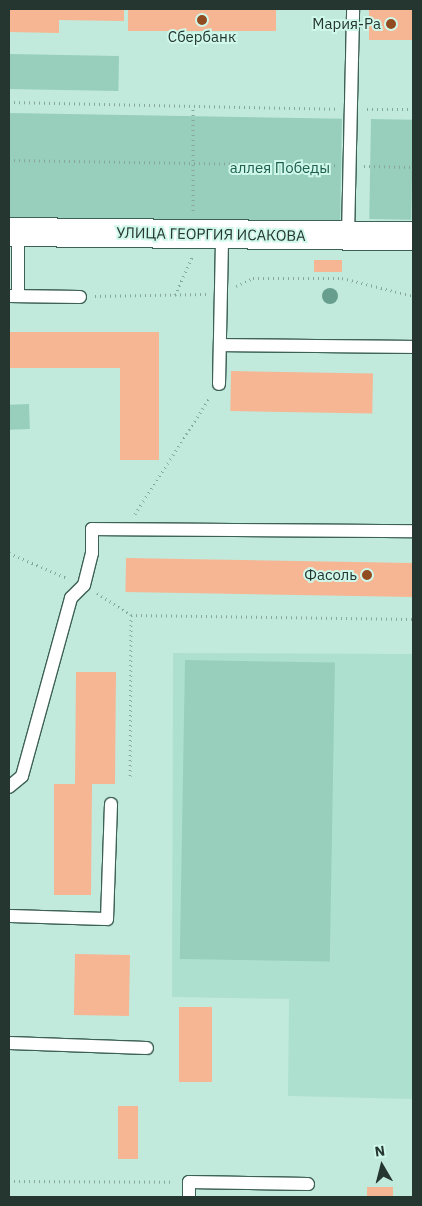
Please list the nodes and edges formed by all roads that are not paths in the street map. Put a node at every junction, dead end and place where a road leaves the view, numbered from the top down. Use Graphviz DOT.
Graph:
graph roads {
  1 [pos="354,9"];
  2 [pos="13,232"];
  3 [pos="222,235"];
  4 [pos="348,235"];
  5 [pos="413,236"];
  6 [pos="13,296"];
  7 [pos="80,296"];
  8 [pos="220,345"];
  9 [pos="413,347"];
  10 [pos="219,384"];
  11 [pos="413,531"];
  12 [pos="9,786"];
  13 [pos="111,804"];
  14 [pos="9,916"];
  15 [pos="9,1043"];
  16 [pos="147,1048"];
  17 [pos="308,1184"];
  18 [pos="189,1197"];
  1 -- 4 [label="lane"];
  2 -- 3 [label="street, УЛИЦА ГЕОРГИЯ ИСАКОВА"];
  2 -- 6 [label="lane"];
  3 -- 4 [label="street, УЛИЦА ГЕОРГИЯ ИСАКОВА"];
  3 -- 8 [label="lane"];
  4 -- 5 [label="street, УЛИЦА ГЕОРГИЯ ИСАКОВА"];
  6 -- 7 [label="lane"];
  8 -- 9 [label="lane"];
  8 -- 10 [label="lane"];
  11 -- 12 [label="lane"];
  13 -- 14 [label="lane"];
  15 -- 16 [label="lane"];
  17 -- 18 [label="lane"];
}
